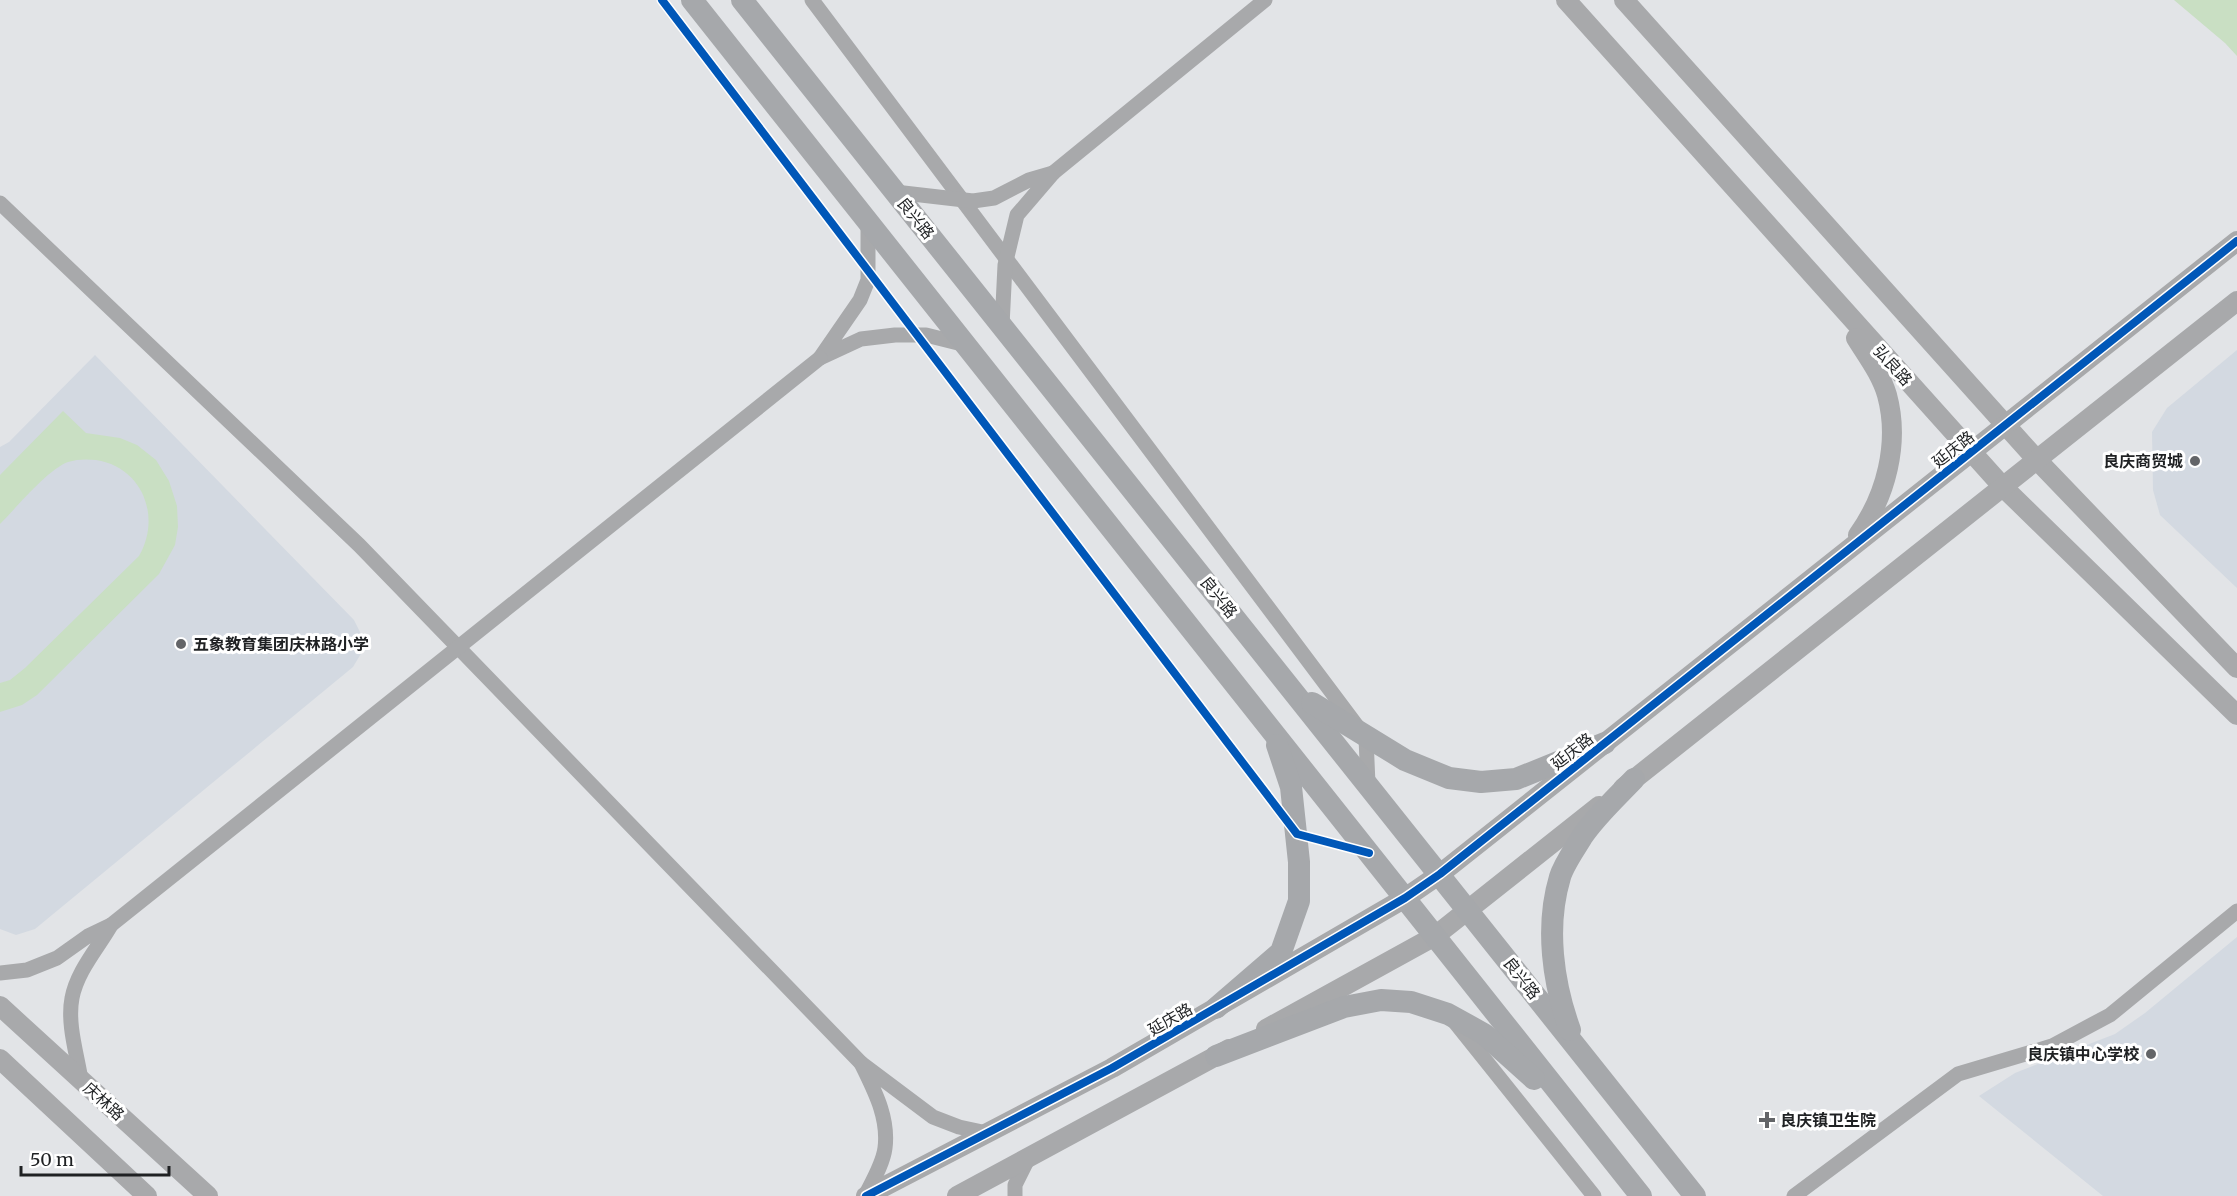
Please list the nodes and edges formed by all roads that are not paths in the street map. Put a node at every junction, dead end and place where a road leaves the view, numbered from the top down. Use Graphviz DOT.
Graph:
graph roads {
  1 [pos="692,0"];
  2 [pos="742,0"];
  3 [pos="812,0"];
  4 [pos="1265,0"];
  5 [pos="1566,0"];
  6 [pos="1624,0"];
  7 [pos="1053,172"];
  8 [pos="896,192"];
  9 [pos="962,200"];
  10 [pos="0,203"];
  11 [pos="868,221"];
  12 [pos="2237,241"];
  13 [pos="1006,259"];
  14 [pos="1818,281"];
  15 [pos="2237,301"];
  16 [pos="1002,326"];
  17 [pos="966,345"];
  18 [pos="820,358"];
  19 [pos="2006,424"];
  20 [pos="1971,452"];
  21 [pos="2037,460"];
  22 [pos="2003,487"];
  23 [pos="1847,551"];
  24 [pos="458,647"];
  25 [pos="2237,668"];
  26 [pos="1295,692"];
  27 [pos="2237,715"];
  28 [pos="1272,730"];
  29 [pos="1366,738"];
  30 [pos="1605,743"];
  31 [pos="1634,779"];
  32 [pos="1368,784"];
  33 [pos="1440,874"];
  34 [pos="1405,898"];
  35 [pos="1468,910"];
  36 [pos="2237,911"];
  37 [pos="111,925"];
  38 [pos="1435,936"];
  39 [pos="0,973"];
  40 [pos="0,1006"];
  41 [pos="1216,1008"];
  42 [pos="1448,1014"];
  43 [pos="1576,1046"];
  44 [pos="1216,1056"];
  45 [pos="0,1059"];
  46 [pos="861,1063"];
  47 [pos="10,1077"];
  48 [pos="81,1080"];
  49 [pos="1584,1125"];
  50 [pos="987,1133"];
  51 [pos="1029,1157"];
  52 [pos="147,1196"];
  53 [pos="208,1196"];
  54 [pos="865,1196"];
  55 [pos="957,1196"];
  56 [pos="1015,1196"];
  57 [pos="1594,1196"];
  58 [pos="1641,1196"];
  59 [pos="1695,1196"];
  60 [pos="1794,1196"];
  1 -- 11 [label="main road"];
  2 -- 8 [label="main road, 良兴路"];
  3 -- 9 [label="street"];
  4 -- 7 [label="street"];
  5 -- 14 [label="street, 弘良路"];
  6 -- 19 [label="street"];
  7 -- 9 [label="street"];
  7 -- 13 [label="street"];
  8 -- 9 [label="street"];
  8 -- 16 [label="main road, 良兴路"];
  9 -- 13 [label="street"];
  10 -- 24 [label="street"];
  11 -- 17 [label="main road"];
  11 -- 18 [label="street"];
  12 -- 19 [label="street, 延庆路"];
  13 -- 16 [label="street"];
  13 -- 29 [label="street"];
  14 -- 20 [label="street, 弘良路"];
  14 -- 23 [label="street"];
  15 -- 21 [label="street"];
  16 -- 26 [label="main road, 良兴路"];
  17 -- 18 [label="street"];
  17 -- 28 [label="main road"];
  18 -- 24 [label="street"];
  19 -- 20 [label="street, 延庆路"];
  19 -- 21 [label="street"];
  20 -- 22 [label="street, 弘良路"];
  20 -- 23 [label="street, 延庆路"];
  21 -- 22 [label="street"];
  21 -- 25 [label="street"];
  22 -- 27 [label="street, 弘良路"];
  22 -- 31 [label="street"];
  23 -- 30 [label="street, 延庆路"];
  24 -- 37 [label="street"];
  24 -- 46 [label="street"];
  26 -- 29 [label="main road"];
  26 -- 32 [label="main road, 良兴路"];
  28 -- 34 [label="main road"];
  28 -- 41 [label="main road"];
  29 -- 30 [label="main road"];
  29 -- 32 [label="street"];
  30 -- 33 [label="street, 延庆路"];
  31 -- 35 [label="street"];
  31 -- 43 [label="main road"];
  32 -- 33 [label="main road, 良兴路"];
  33 -- 34 [label="street, 延庆路"];
  33 -- 35 [label="main road, 良兴路"];
  34 -- 38 [label="main road"];
  34 -- 41 [label="street, 延庆路"];
  35 -- 38 [label="street"];
  35 -- 43 [label="main road, 良兴路"];
  36 -- 60 [label="street"];
  37 -- 39 [label="street"];
  37 -- 48 [label="street"];
  38 -- 44 [label="street"];
  38 -- 49 [label="main road"];
  40 -- 48 [label="street, 庆林路"];
  41 -- 50 [label="street, 延庆路"];
  42 -- 44 [label="main road"];
  42 -- 49 [label="main road"];
  42 -- 57 [label="street"];
  43 -- 59 [label="main road, 良兴路"];
  44 -- 51 [label="street"];
  45 -- 47 [label="street"];
  46 -- 50 [label="street"];
  46 -- 54 [label="street"];
  47 -- 52 [label="street"];
  48 -- 53 [label="street, 庆林路"];
  49 -- 58 [label="main road"];
  50 -- 54 [label="street, 延庆路"];
  51 -- 55 [label="street"];
  51 -- 56 [label="street"];
}
